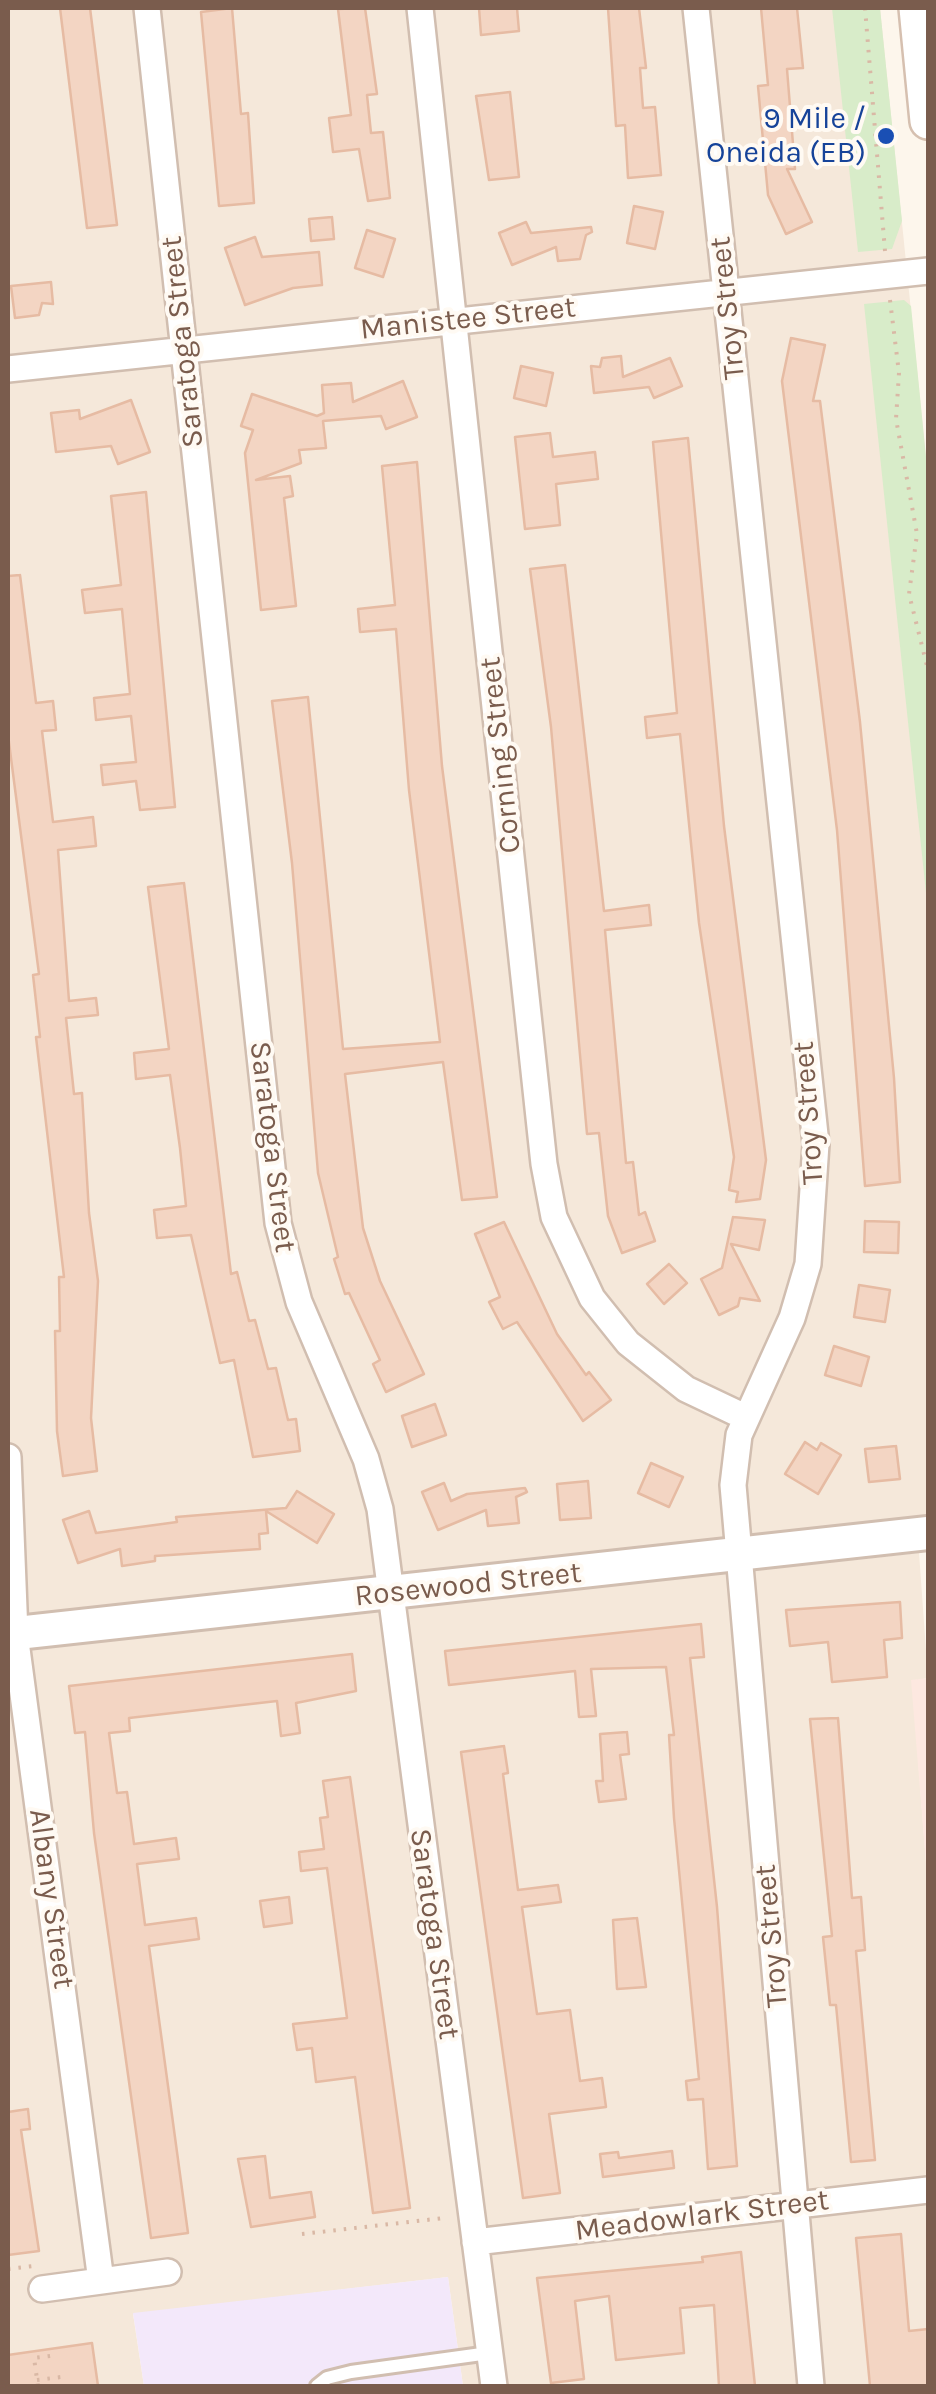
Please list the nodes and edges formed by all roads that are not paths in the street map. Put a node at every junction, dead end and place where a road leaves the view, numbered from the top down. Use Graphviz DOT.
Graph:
graph roads {
  1 [pos="147,8"];
  2 [pos="420,8"];
  3 [pos="696,8"];
  4 [pos="916,8"];
  5 [pos="928,116"];
  6 [pos="928,271"];
  7 [pos="726,292"];
  8 [pos="455,321"];
  9 [pos="184,350"];
  10 [pos="8,369"];
  11 [pos="745,1417"];
  12 [pos="8,1457"];
  13 [pos="928,1533"];
  14 [pos="739,1556"];
  15 [pos="390,1594"];
  16 [pos="11,1634"];
  17 [pos="928,2190"];
  18 [pos="795,2205"];
  19 [pos="475,2242"];
  20 [pos="168,2272"];
  21 [pos="39,2277"];
  22 [pos="101,2281"];
  23 [pos="489,2353"];
  24 [pos="316,2386"];
  25 [pos="494,2386"];
  26 [pos="811,2386"];
  1 -- 9 [label="street, Saratoga Street"];
  2 -- 8 [label="street, Corning Street"];
  3 -- 7 [label="street, Troy Street"];
  4 -- 5 [label="main road"];
  6 -- 7 [label="street, Manistee Street"];
  7 -- 8 [label="street, Manistee Street"];
  7 -- 11 [label="street, Troy Street"];
  8 -- 9 [label="street, Manistee Street"];
  8 -- 11 [label="street, Corning Street"];
  9 -- 10 [label="street, Manistee Street"];
  9 -- 15 [label="street, Saratoga Street"];
  11 -- 14 [label="street, Troy Street"];
  12 -- 16 [label="street, Albany Street"];
  13 -- 14 [label="street, Rosewood Street"];
  14 -- 15 [label="street, Rosewood Street"];
  14 -- 18 [label="street, Troy Street"];
  15 -- 16 [label="street, Rosewood Street"];
  15 -- 19 [label="street, Saratoga Street"];
  16 -- 22 [label="street, Albany Street"];
  17 -- 18 [label="street, Meadowlark Street"];
  18 -- 19 [label="street, Meadowlark Street"];
  18 -- 26 [label="street, Troy Street"];
  19 -- 23 [label="street, Saratoga Street"];
  20 -- 22 [label="street"];
  21 -- 22 [label="street"];
  23 -- 24 [label="lane"];
  23 -- 25 [label="street, Saratoga Street"];
}
